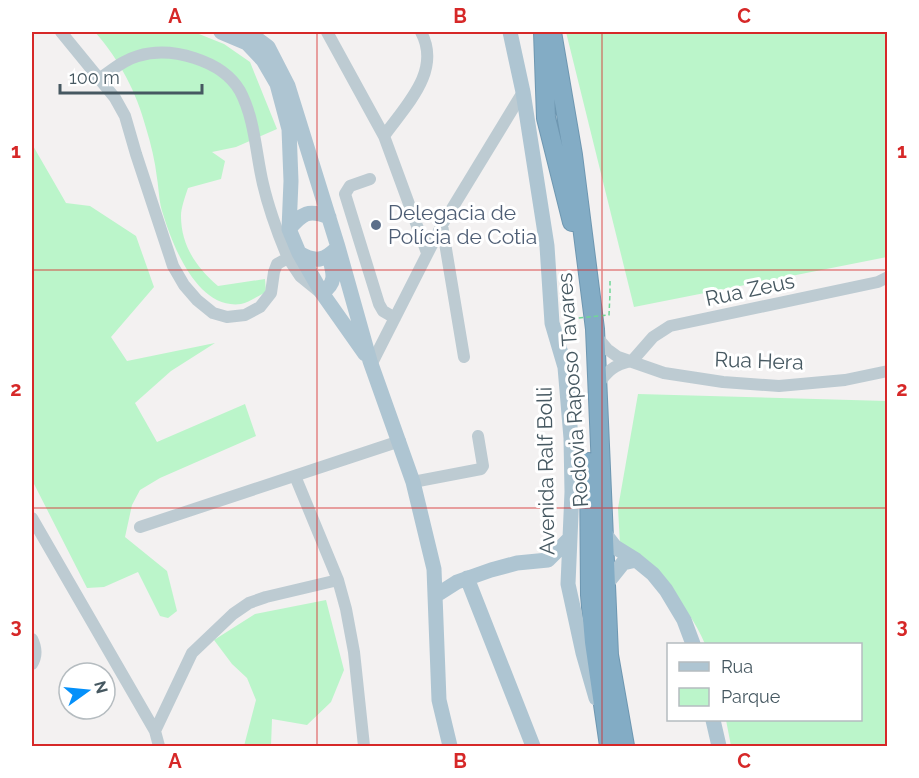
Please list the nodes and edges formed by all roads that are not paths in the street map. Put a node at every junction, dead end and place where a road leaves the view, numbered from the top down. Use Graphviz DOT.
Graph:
graph roads {
  1 [pos="61,32"];
  2 [pos="221,32"];
  3 [pos="248,32"];
  4 [pos="327,32"];
  5 [pos="421,32"];
  6 [pos="510,32"];
  7 [pos="546,32"];
  8 [pos="99,79"];
  9 [pos="523,92"];
  10 [pos="384,136"];
  11 [pos="369,178"];
  12 [pos="329,217"];
  13 [pos="442,225"];
  14 [pos="289,229"];
  15 [pos="334,251"];
  16 [pos="426,253"];
  17 [pos="293,256"];
  18 [pos="888,277"];
  19 [pos="322,293"];
  20 [pos="395,318"];
  21 [pos="595,332"];
  22 [pos="464,357"];
  23 [pos="632,361"];
  24 [pos="371,363"];
  25 [pos="888,371"];
  26 [pos="598,385"];
  27 [pos="478,436"];
  28 [pos="400,441"];
  29 [pos="295,476"];
  30 [pos="413,482"];
  31 [pos="32,518"];
  32 [pos="140,527"];
  33 [pos="605,534"];
  34 [pos="570,538"];
  35 [pos="548,560"];
  36 [pos="636,560"];
  37 [pos="434,569"];
  38 [pos="568,574"];
  39 [pos="338,580"];
  40 [pos="462,580"];
  41 [pos="607,583"];
  42 [pos="435,596"];
  43 [pos="32,639"];
  44 [pos="692,643"];
  45 [pos="32,664"];
  46 [pos="713,721"];
  47 [pos="155,731"];
  48 [pos="607,738"];
  49 [pos="529,743"];
  50 [pos="159,747"];
  51 [pos="364,747"];
  52 [pos="450,747"];
  53 [pos="626,747"];
  54 [pos="719,747"];
  1 -- 8 [label="street"];
  2 -- 14 [label="main road"];
  3 -- 12 [label="main road"];
  4 -- 10 [label="street"];
  5 -- 10 [label="street"];
  6 -- 9 [label="main road, Avenida Ralf Bolli"];
  7 -- 21 [label="highway, Rodovia Raposo Tavares"];
  7 -- 48 [label="highway, Rodovia Raposo Tavares"];
  8 -- 17 [label="street"];
  8 -- 17 [label="street"];
  9 -- 13 [label="street"];
  9 -- 34 [label="main road, Avenida Ralf Bolli"];
  10 -- 16 [label="street"];
  11 -- 20 [label="street"];
  12 -- 14 [label="main road"];
  12 -- 15 [label="main road"];
  13 -- 16 [label="street"];
  13 -- 22 [label="street"];
  14 -- 17 [label="main road"];
  15 -- 17 [label="main road"];
  15 -- 19 [label="main road"];
  15 -- 24 [label="main road"];
  16 -- 20 [label="street"];
  17 -- 19 [label="main road"];
  18 -- 23 [label="street, Rua Zeus"];
  19 -- 24 [label="main road"];
  20 -- 24 [label="street"];
  21 -- 23 [label="street, Rua Hera"];
  21 -- 26 [label="highway, Rodovia Raposo Tavares"];
  23 -- 25 [label="street, Rua Hera"];
  23 -- 26 [label="street"];
  24 -- 28 [label="main road"];
  26 -- 33 [label="highway, Rodovia Raposo Tavares"];
  27 -- 30 [label="street"];
  28 -- 29 [label="street"];
  28 -- 30 [label="main road"];
  29 -- 32 [label="street"];
  29 -- 39 [label="street"];
  30 -- 37 [label="main road"];
  31 -- 47 [label="street"];
  33 -- 36 [label="main road"];
  33 -- 41 [label="highway, Rodovia Raposo Tavares"];
  34 -- 35 [label="main road"];
  34 -- 38 [label="main road, Avenida Ralf Bolli"];
  35 -- 38 [label="main road"];
  35 -- 40 [label="main road"];
  36 -- 41 [label="main road"];
  36 -- 44 [label="main road"];
  37 -- 40 [label="main road"];
  37 -- 42 [label="main road"];
  38 -- 48 [label="main road, Avenida Ralf Bolli"];
  39 -- 47 [label="street"];
  39 -- 51 [label="street"];
  40 -- 42 [label="main road"];
  40 -- 49 [label="main road"];
  41 -- 53 [label="highway, Rodovia Raposo Tavares"];
  42 -- 52 [label="main road"];
  43 -- 45 [label="street"];
  46 -- 54 [label="main road"];
  47 -- 50 [label="street"];
}
